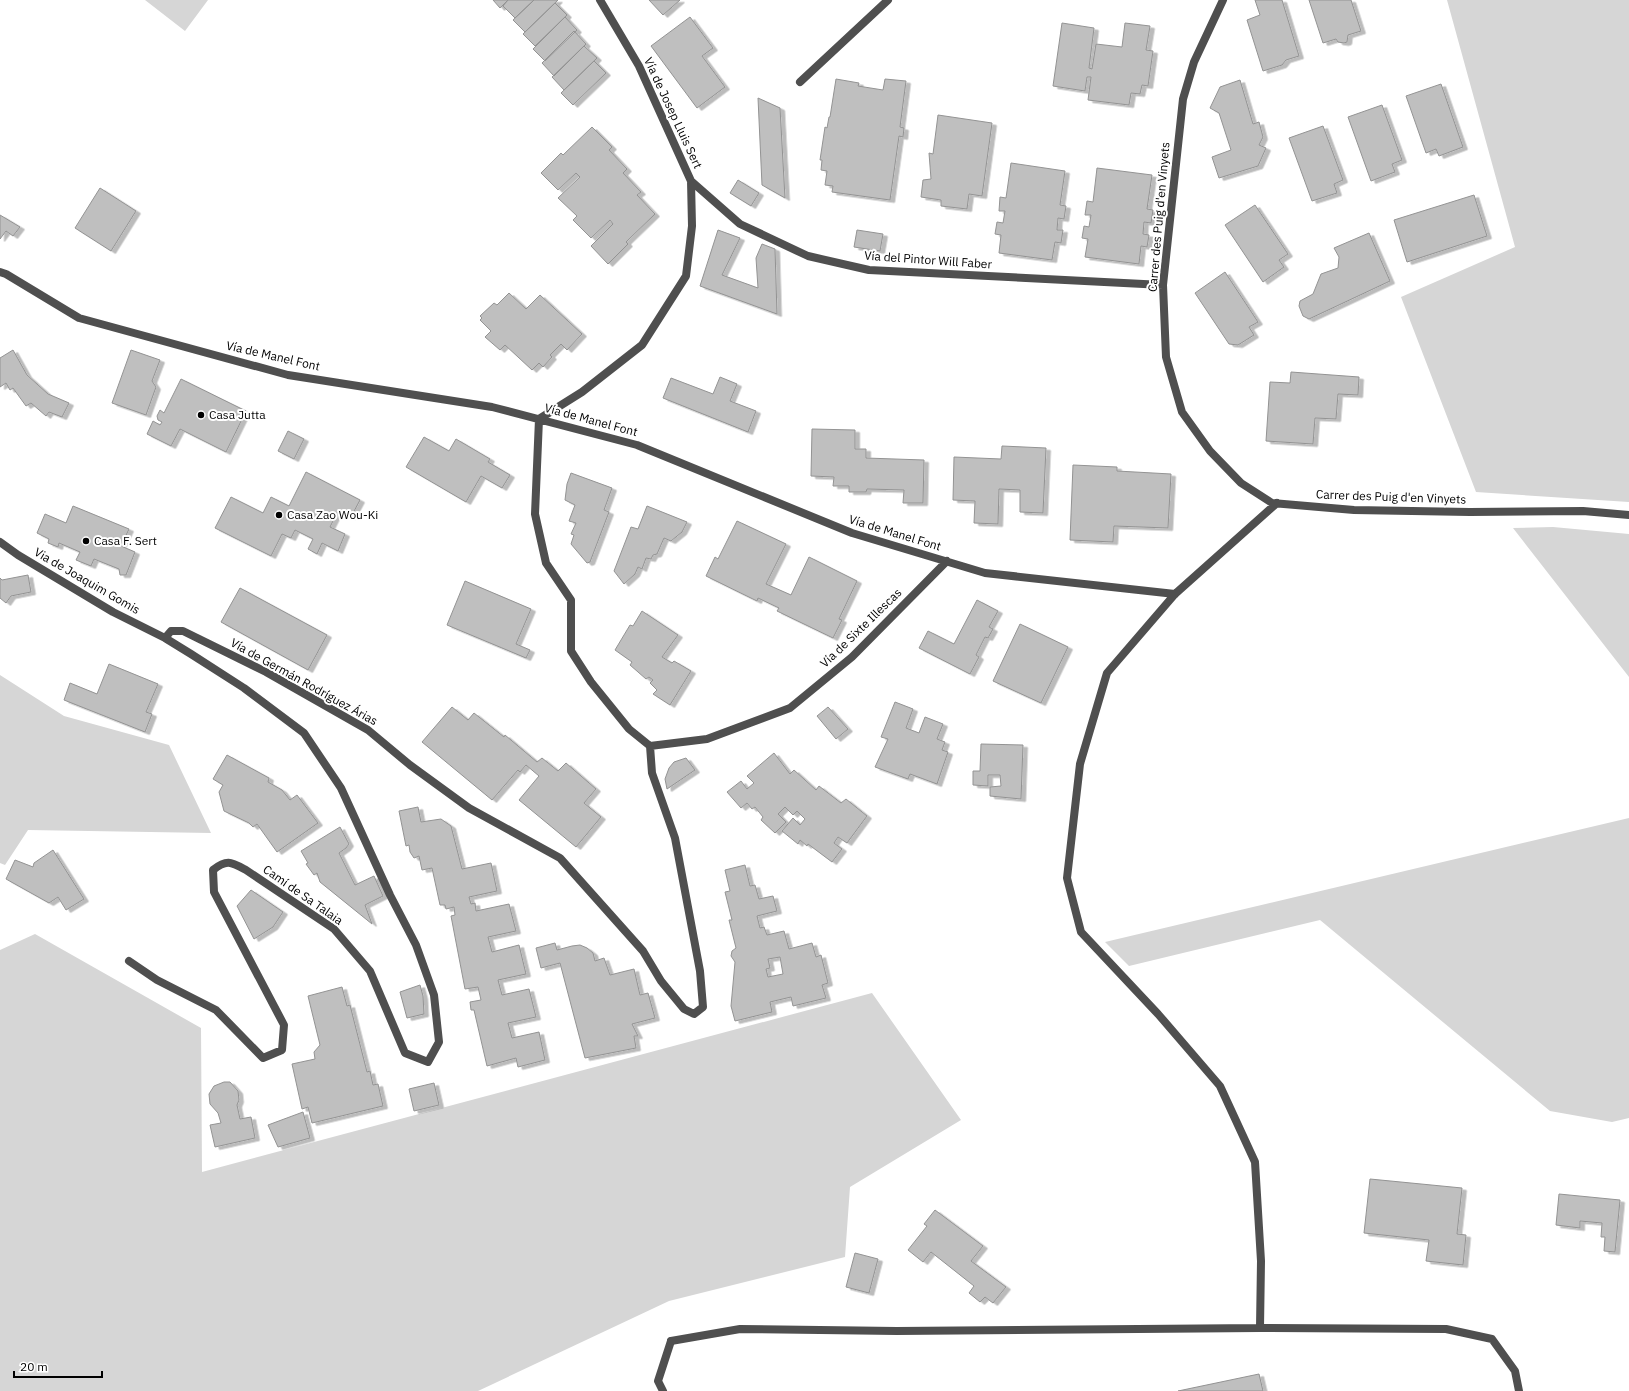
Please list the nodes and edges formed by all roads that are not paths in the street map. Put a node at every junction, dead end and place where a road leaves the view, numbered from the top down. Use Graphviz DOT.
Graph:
graph roads {
  1 [pos="600,0"];
  2 [pos="888,0"];
  3 [pos="1223,0"];
  4 [pos="800,82"];
  5 [pos="692,181"];
  6 [pos="0,272"];
  7 [pos="1163,285"];
  8 [pos="539,419"];
  9 [pos="1277,503"];
  10 [pos="1629,515"];
  11 [pos="0,542"];
  12 [pos="946,561"];
  13 [pos="1175,594"];
  14 [pos="165,638"];
  15 [pos="650,746"];
  16 [pos="129,961"];
  17 [pos="1260,1328"];
  18 [pos="663,1391"];
  19 [pos="1518,1391"];
  1 -- 5 [label="street, Vía de Josep Lluis Sert"];
  2 -- 4 [label="street"];
  3 -- 7 [label="street, Carrer des Puig d'en Vinyets"];
  5 -- 7 [label="street, Vía del Pintor Will Faber"];
  5 -- 8 [label="street, Vía de Josep Lluis Sert"];
  6 -- 8 [label="street, Vía de Manel Font"];
  7 -- 9 [label="street, Carrer des Puig d'en Vinyets"];
  8 -- 12 [label="street, Vía de Manel Font"];
  8 -- 15 [label="street"];
  9 -- 10 [label="street, Carrer des Puig d'en Vinyets"];
  9 -- 13 [label="street"];
  11 -- 14 [label="street, Via de Joaquim Gomis"];
  12 -- 13 [label="street, Vía de Manel Font"];
  12 -- 15 [label="street, Vía de Sixte Illescas"];
  13 -- 17 [label="street"];
  14 -- 15 [label="street, Vía de Germán Rodríguez Árias"];
  14 -- 16 [label="street, Camí de Sa Talaia"];
  17 -- 18 [label="street"];
  17 -- 19 [label="street"];
}
